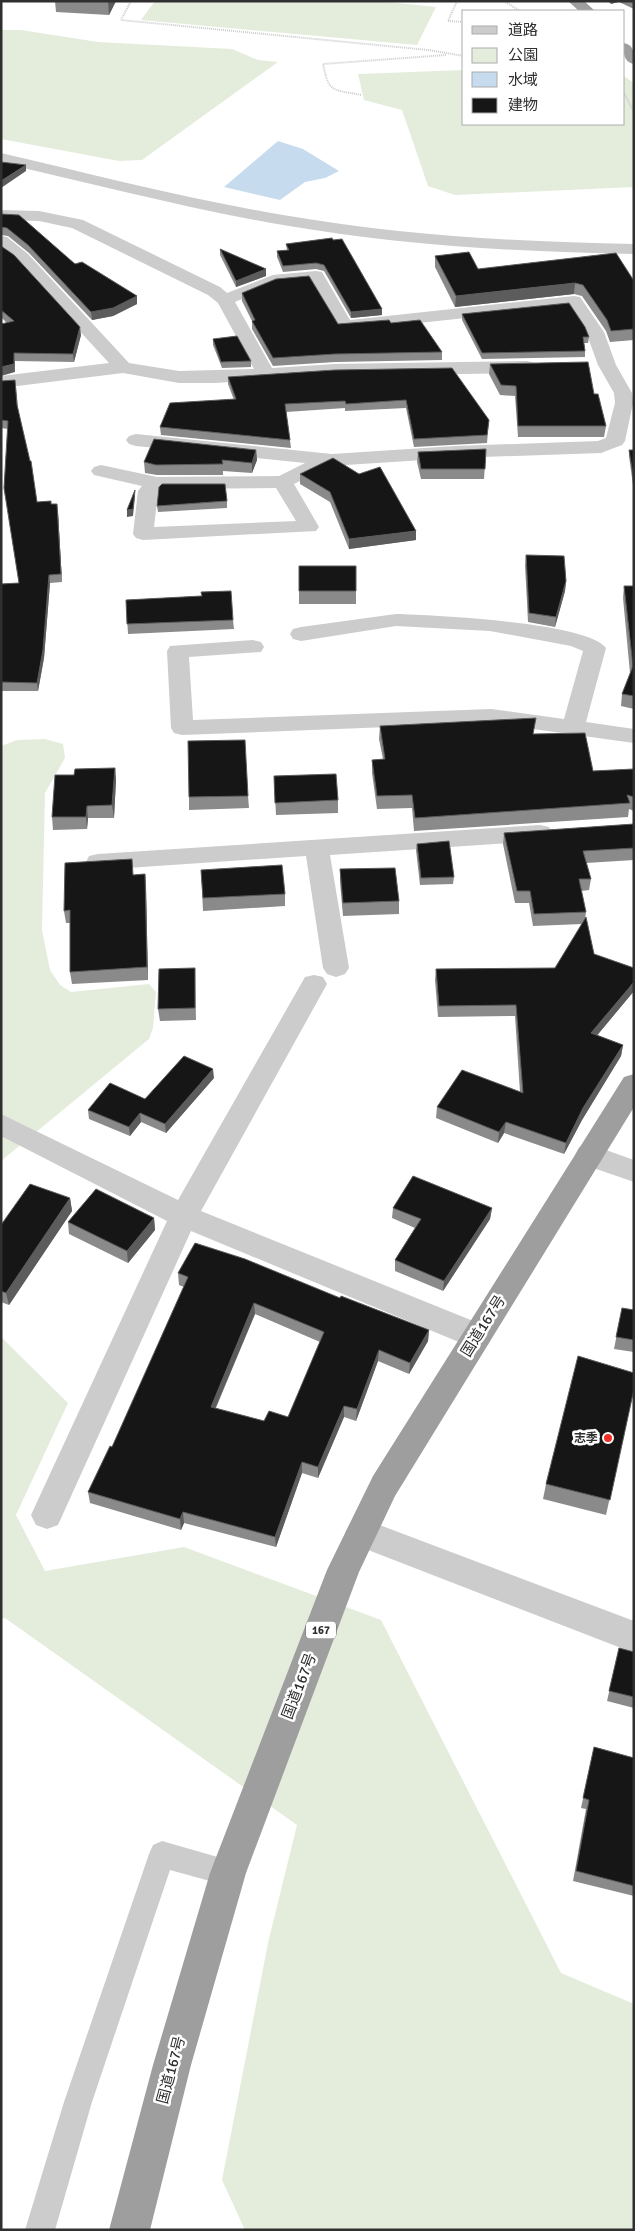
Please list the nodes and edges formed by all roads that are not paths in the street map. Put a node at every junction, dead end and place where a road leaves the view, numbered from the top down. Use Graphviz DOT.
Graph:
graph roads {
  1 [pos="575,1"];
  2 [pos="587,10"];
  3 [pos="1,158"];
  4 [pos="1,214"];
  5 [pos="1,241"];
  6 [pos="634,249"];
  7 [pos="225,300"];
  8 [pos="123,367"];
  9 [pos="540,367"];
  10 [pos="267,375"];
  11 [pos="1,382"];
  12 [pos="136,440"];
  13 [pos="326,460"];
  14 [pos="101,471"];
  15 [pos="283,482"];
  16 [pos="157,483"];
  17 [pos="301,634"];
  18 [pos="253,646"];
  19 [pos="573,727"];
  20 [pos="634,736"];
  21 [pos="564,831"];
  22 [pos="317,849"];
  23 [pos="98,862"];
  24 [pos="336,968"];
  25 [pos="314,984"];
  26 [pos="634,1084"];
  27 [pos="1,1124"];
  28 [pos="589,1155"];
  29 [pos="634,1171"];
  30 [pos="184,1216"];
  31 [pos="477,1336"];
  32 [pos="47,1515"];
  33 [pos="361,1533"];
  34 [pos="634,1638"];
  35 [pos="228,1873"];
  36 [pos="40,2230"];
  37 [pos="129,2230"];
  1 -- 2 [label="highway"];
  3 -- 6 [label="street"];
  4 -- 7 [label="street"];
  5 -- 8 [label="street"];
  7 -- 10 [label="street"];
  7 -- 13 [label="street"];
  8 -- 10 [label="street"];
  8 -- 11 [label="street"];
  9 -- 10 [label="street"];
  12 -- 13 [label="street"];
  13 -- 15 [label="street"];
  14 -- 16 [label="street"];
  15 -- 16 [label="street"];
  15 -- 16 [label="street"];
  17 -- 19 [label="street"];
  18 -- 19 [label="street"];
  19 -- 20 [label="street"];
  21 -- 22 [label="street"];
  22 -- 23 [label="street"];
  22 -- 24 [label="street"];
  25 -- 30 [label="street"];
  26 -- 28 [label="highway, 国道167号 / 167"];
  27 -- 30 [label="street"];
  28 -- 29 [label="street"];
  28 -- 31 [label="highway, 国道167号 / 167"];
  30 -- 31 [label="street"];
  30 -- 32 [label="street"];
  31 -- 33 [label="highway, 国道167号 / 167"];
  33 -- 34 [label="street"];
  33 -- 35 [label="highway, 国道167号 / 167"];
  35 -- 36 [label="lane"];
  35 -- 37 [label="highway, 国道167号 / 167"];
}
